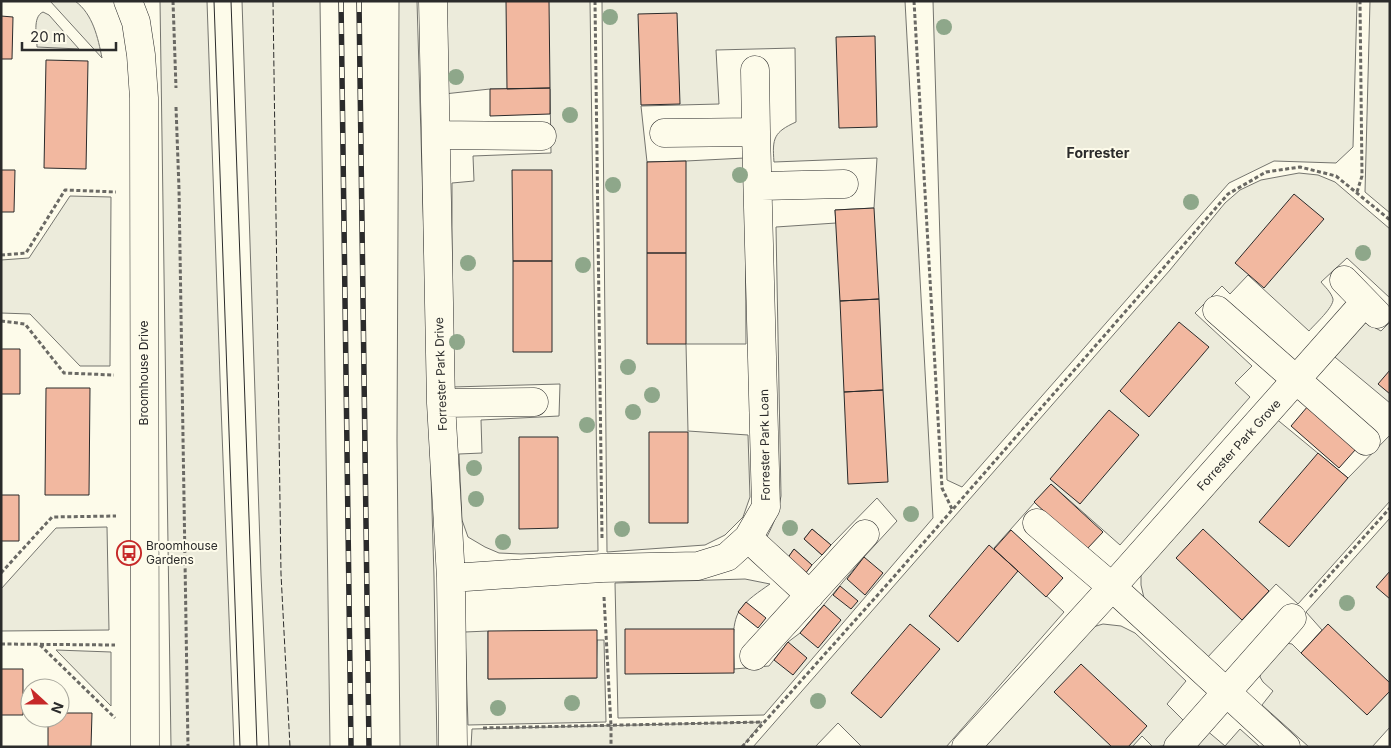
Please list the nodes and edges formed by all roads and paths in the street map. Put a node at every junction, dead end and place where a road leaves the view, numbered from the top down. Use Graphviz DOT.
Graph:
graph roads {
  1 [pos="128,1"];
  2 [pos="173,1"];
  3 [pos="433,1"];
  4 [pos="595,1"];
  5 [pos="914,1"];
  6 [pos="1360,1"];
  7 [pos="755,70"];
  8 [pos="176,90"];
  9 [pos="176,100"];
  10 [pos="756,132"];
  11 [pos="664,133"];
  12 [pos="436,135"];
  13 [pos="542,136"];
  14 [pos="844,184"];
  15 [pos="758,186"];
  16 [pos="144,192"];
  17 [pos="1358,192"];
  18 [pos="1390,220"];
  19 [pos="1,254"];
  20 [pos="1344,280"];
  21 [pos="1216,310"];
  22 [pos="1,321"];
  23 [pos="145,376"];
  24 [pos="1297,380"];
  25 [pos="534,402"];
  26 [pos="442,403"];
  27 [pos="1366,441"];
  28 [pos="1390,508"];
  29 [pos="952,510"];
  30 [pos="145,516"];
  31 [pos="1037,523"];
  32 [pos="865,534"];
  33 [pos="748,538"];
  34 [pos="602,568"];
  35 [pos="1,573"];
  36 [pos="451,578"];
  37 [pos="1112,587"];
  38 [pos="810,595"];
  39 [pos="1291,617"];
  40 [pos="1,644"];
  41 [pos="40,645"];
  42 [pos="145,646"];
  43 [pos="754,656"];
  44 [pos="1227,692"];
  45 [pos="116,720"];
  46 [pos="762,722"];
  47 [pos="611,726"];
  48 [pos="452,739"];
  49 [pos="145,747"];
  50 [pos="188,747"];
  51 [pos="611,747"];
  52 [pos="742,747"];
  53 [pos="966,747"];
  54 [pos="1178,747"];
  55 [pos="1286,747"];
  1 -- 16 [label="street, Broomhouse Drive"];
  2 -- 8 [label="path"];
  3 -- 12 [label="street, Forrester Park Drive"];
  4 -- 34 [label="path"];
  5 -- 29 [label="path"];
  6 -- 17 [label="path"];
  7 -- 10 [label="street, Forrester Park Loan"];
  9 -- 50 [label="path"];
  10 -- 11 [label="street"];
  10 -- 15 [label="street, Forrester Park Loan"];
  12 -- 13 [label="street"];
  12 -- 26 [label="street, Forrester Park Drive"];
  14 -- 15 [label="street"];
  15 -- 33 [label="street, Forrester Park Loan"];
  16 -- 19 [label="path"];
  16 -- 23 [label="street, Broomhouse Drive"];
  17 -- 18 [label="path"];
  17 -- 29 [label="path"];
  20 -- 24 [label="street, Forrester Park Grove"];
  21 -- 24 [label="street"];
  22 -- 23 [label="path"];
  23 -- 30 [label="street, Broomhouse Drive"];
  24 -- 27 [label="street"];
  24 -- 37 [label="street, Forrester Park Grove"];
  25 -- 26 [label="street"];
  26 -- 36 [label="street, Forrester Park Drive"];
  28 -- 39 [label="path"];
  29 -- 46 [label="path"];
  30 -- 35 [label="path"];
  30 -- 42 [label="street, Broomhouse Drive"];
  31 -- 37 [label="street"];
  32 -- 38 [label="street"];
  33 -- 34 [label="street, Forrester Park Loan"];
  33 -- 38 [label="street"];
  34 -- 36 [label="street, Forrester Park Loan"];
  34 -- 47 [label="path"];
  36 -- 48 [label="street, Forrester Park Drive"];
  37 -- 44 [label="street"];
  37 -- 53 [label="street, Forrester Park Grove"];
  38 -- 43 [label="street"];
  39 -- 44 [label="street"];
  40 -- 41 [label="path"];
  41 -- 42 [label="path"];
  41 -- 45 [label="path"];
  42 -- 49 [label="street, Broomhouse Drive"];
  44 -- 54 [label="street"];
  44 -- 55 [label="street"];
  46 -- 47 [label="path"];
  46 -- 52 [label="path"];
  47 -- 48 [label="path"];
  47 -- 51 [label="path"];
}
